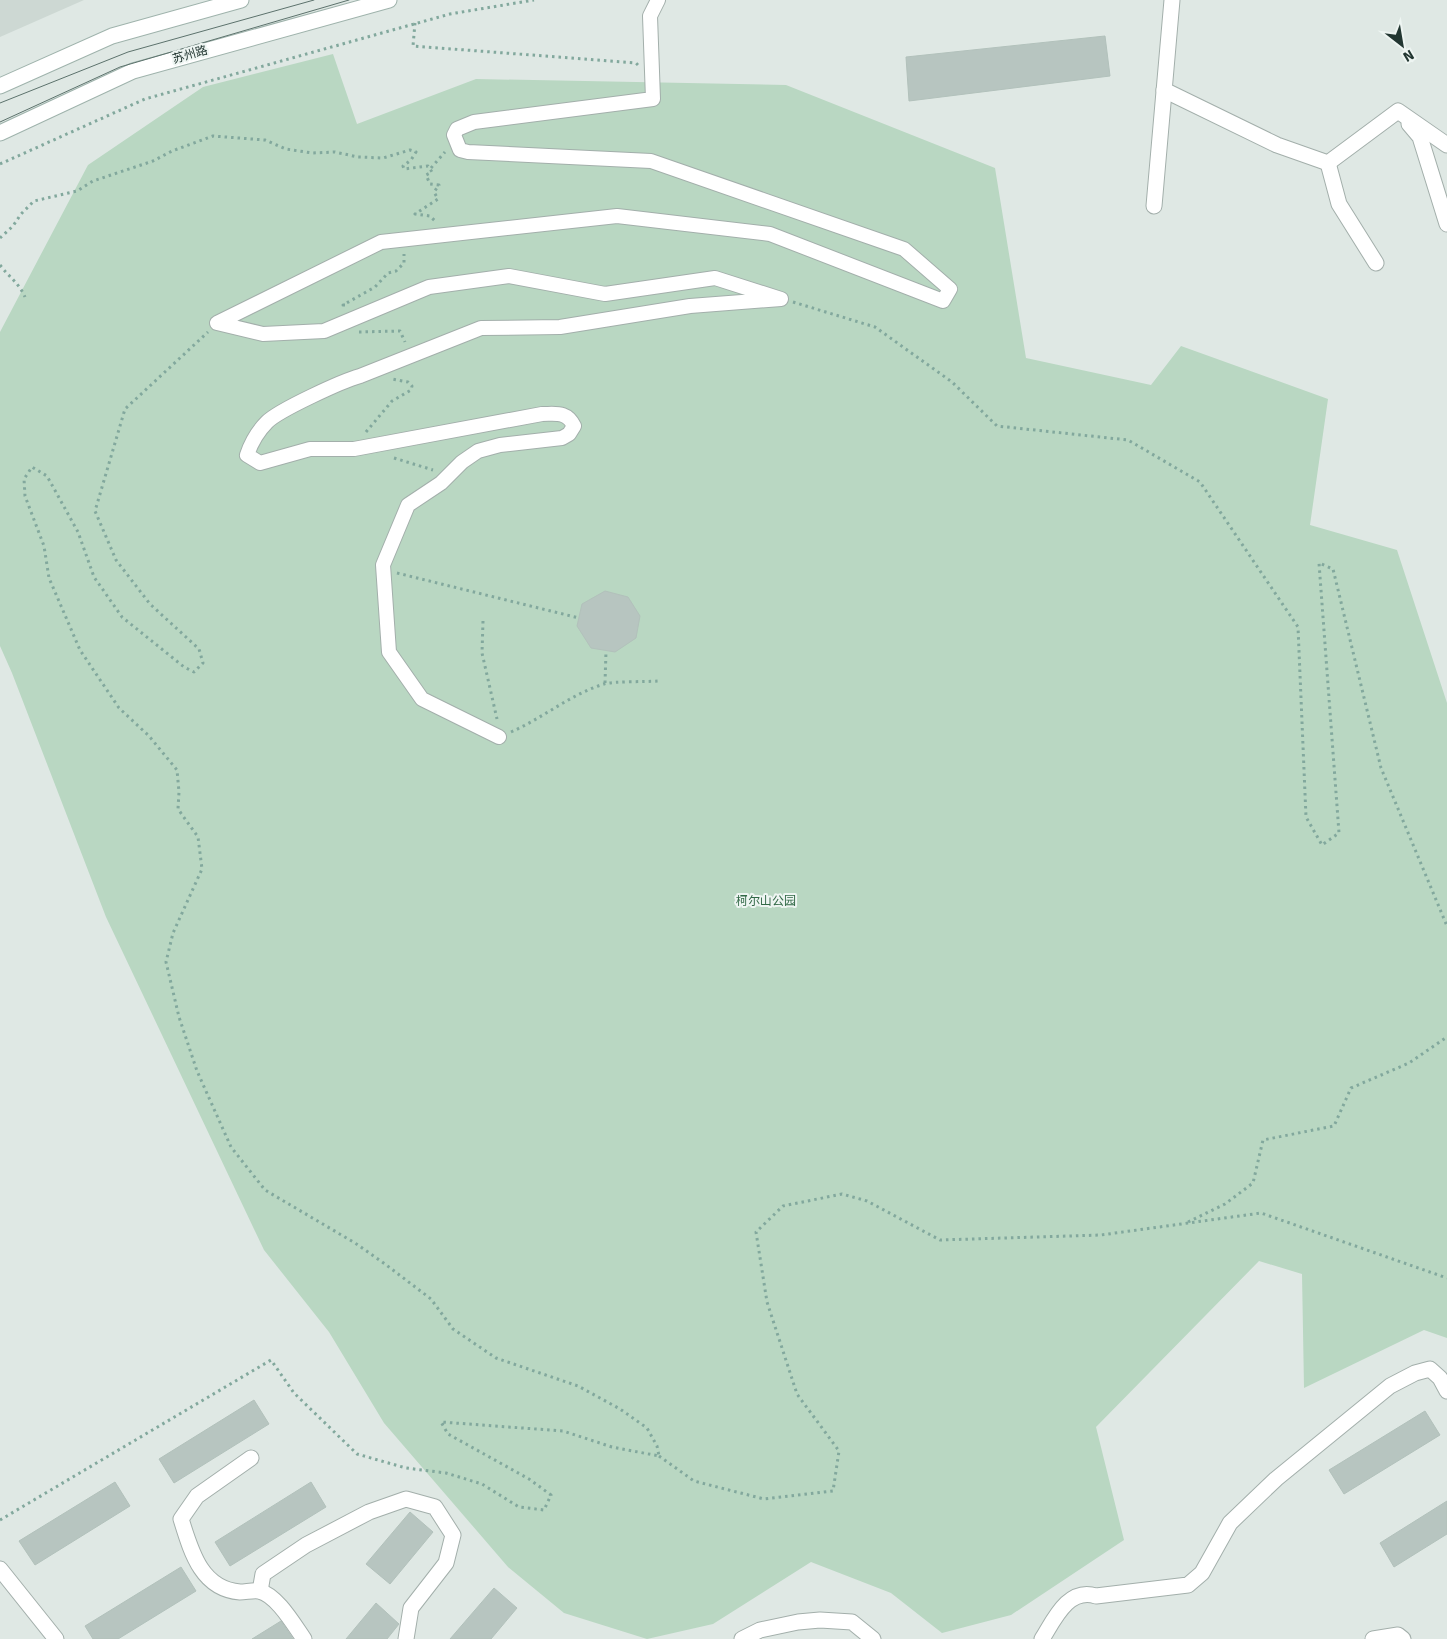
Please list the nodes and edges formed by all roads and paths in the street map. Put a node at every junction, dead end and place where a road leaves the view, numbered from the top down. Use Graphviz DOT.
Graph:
graph roads {
  1 [pos="241,0"];
  2 [pos="389,0"];
  3 [pos="534,0"];
  4 [pos="658,0"];
  5 [pos="1172,0"];
  6 [pos="416,23"];
  7 [pos="652,80"];
  8 [pos="0,86"];
  9 [pos="1164,90"];
  10 [pos="1398,111"];
  11 [pos="0,133"];
  12 [pos="1447,145"];
  13 [pos="1328,163"];
  14 [pos="0,164"];
  15 [pos="1154,206"];
  16 [pos="1447,224"];
  17 [pos="440,236"];
  18 [pos="0,238"];
  19 [pos="423,238"];
  20 [pos="1376,263"];
  21 [pos="0,265"];
  22 [pos="25,297"];
  23 [pos="781,299"];
  24 [pos="364,315"];
  25 [pos="217,323"];
  26 [pos="340,325"];
  27 [pos="395,362"];
  28 [pos="385,376"];
  29 [pos="354,449"];
  30 [pos="388,456"];
  31 [pos="441,483"];
  32 [pos="384,570"];
  33 [pos="579,618"];
  34 [pos="483,621"];
  35 [pos="606,651"];
  36 [pos="658,681"];
  37 [pos="606,683"];
  38 [pos="499,737"];
  39 [pos="1447,926"];
  40 [pos="1447,1037"];
  41 [pos="1185,1224"];
  42 [pos="1447,1278"];
  43 [pos="1447,1391"];
  44 [pos="659,1456"];
  45 [pos="250,1458"];
  46 [pos="0,1520"];
  47 [pos="0,1570"];
  48 [pos="260,1591"];
  49 [pos="56,1639"];
  50 [pos="304,1639"];
  51 [pos="406,1639"];
  52 [pos="742,1639"];
  53 [pos="873,1639"];
  54 [pos="1042,1639"];
  55 [pos="1373,1639"];
  56 [pos="1403,1639"];
  1 -- 8 [label="street"];
  2 -- 11 [label="street, 苏州路"];
  3 -- 6 [label="path"];
  4 -- 7 [label="street"];
  5 -- 9 [label="street"];
  6 -- 7 [label="path"];
  6 -- 14 [label="path"];
  7 -- 17 [label="street"];
  9 -- 13 [label="street"];
  9 -- 15 [label="street"];
  10 -- 12 [label="street"];
  10 -- 13 [label="street"];
  10 -- 16 [label="street"];
  13 -- 20 [label="street"];
  17 -- 18 [label="path"];
  17 -- 19 [label="street"];
  19 -- 24 [label="path"];
  19 -- 25 [label="street"];
  21 -- 22 [label="path"];
  23 -- 24 [label="street"];
  23 -- 27 [label="street"];
  23 -- 39 [label="path"];
  24 -- 26 [label="street"];
  25 -- 26 [label="street"];
  25 -- 44 [label="path"];
  26 -- 27 [label="path"];
  27 -- 29 [label="street"];
  28 -- 29 [label="path"];
  29 -- 31 [label="street"];
  30 -- 31 [label="path"];
  31 -- 32 [label="street"];
  32 -- 33 [label="path"];
  32 -- 38 [label="street"];
  34 -- 38 [label="path"];
  35 -- 37 [label="path"];
  36 -- 37 [label="path"];
  37 -- 38 [label="path"];
  40 -- 41 [label="path"];
  41 -- 42 [label="path"];
  41 -- 44 [label="path"];
  43 -- 54 [label="street"];
  44 -- 46 [label="path"];
  45 -- 48 [label="street"];
  47 -- 49 [label="street"];
  48 -- 50 [label="street"];
  48 -- 51 [label="street"];
  52 -- 53 [label="street"];
  55 -- 56 [label="street"];
}
